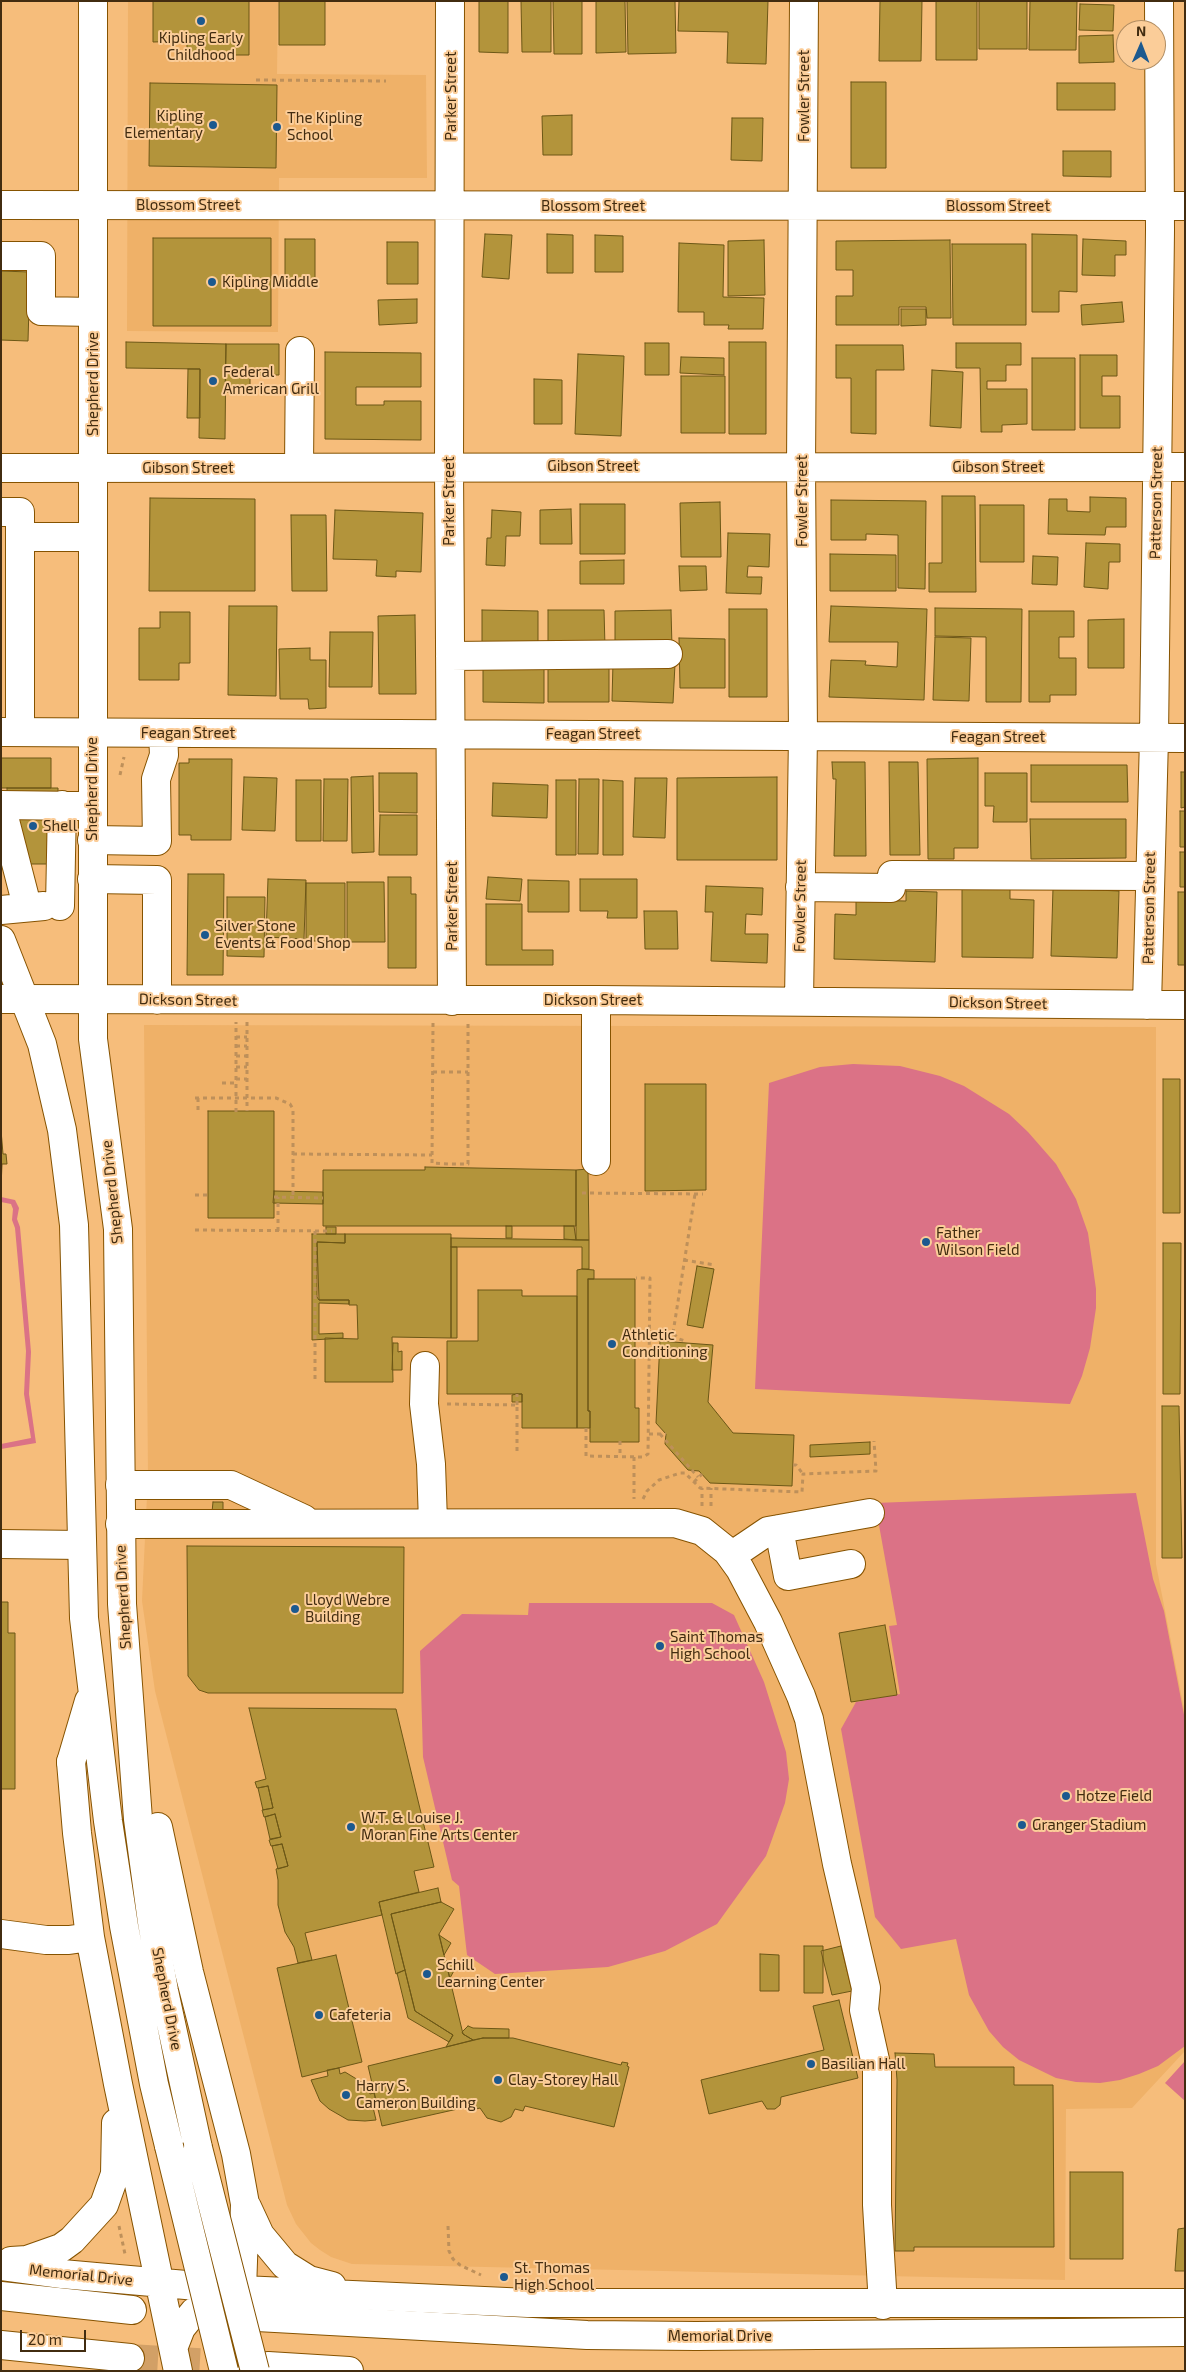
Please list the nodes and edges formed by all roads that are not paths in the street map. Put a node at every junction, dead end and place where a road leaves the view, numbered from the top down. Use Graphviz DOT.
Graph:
graph roads {
  1 [pos="93,1"];
  2 [pos="450,1"];
  3 [pos="804,1"];
  4 [pos="1159,1"];
  5 [pos="92,204"];
  6 [pos="1,205"];
  7 [pos="451,206"];
  8 [pos="804,206"];
  9 [pos="1172,206"];
  10 [pos="1,256"];
  11 [pos="93,312"];
  12 [pos="300,350"];
  13 [pos="449,466"];
  14 [pos="1157,466"];
  15 [pos="299,467"];
  16 [pos="801,467"];
  17 [pos="1185,467"];
  18 [pos="1,468"];
  19 [pos="92,468"];
  20 [pos="14,520"];
  21 [pos="92,537"];
  22 [pos="668,654"];
  23 [pos="450,656"];
  24 [pos="10,665"];
  25 [pos="11,732"];
  26 [pos="93,732"];
  27 [pos="163,733"];
  28 [pos="451,734"];
  29 [pos="803,735"];
  30 [pos="1154,738"];
  31 [pos="1185,738"];
  32 [pos="1,805"];
  33 [pos="62,806"];
  34 [pos="92,806"];
  35 [pos="92,840"];
  36 [pos="1149,876"];
  37 [pos="92,879"];
  38 [pos="800,887"];
  39 [pos="60,906"];
  40 [pos="92,906"];
  41 [pos="14,908"];
  42 [pos="1,940"];
  43 [pos="13,999"];
  44 [pos="92,999"];
  45 [pos="157,1000"];
  46 [pos="596,1000"];
  47 [pos="800,1001"];
  48 [pos="1148,1005"];
  49 [pos="1185,1005"];
  50 [pos="460,1011"];
  51 [pos="596,1161"];
  52 [pos="425,1366"];
  53 [pos="180,1484"];
  54 [pos="120,1485"];
  55 [pos="231,1485"];
  56 [pos="80,1495"];
  57 [pos="870,1513"];
  58 [pos="433,1522"];
  59 [pos="181,1523"];
  60 [pos="236,1523"];
  61 [pos="312,1523"];
  62 [pos="120,1524"];
  63 [pos="779,1530"];
  64 [pos="1,1544"];
  65 [pos="81,1545"];
  66 [pos="731,1556"];
  67 [pos="851,1564"];
  68 [pos="92,1690"];
  69 [pos="128,1692"];
  70 [pos="1,1934"];
  71 [pos="90,1937"];
  72 [pos="118,2084"];
  73 [pos="245,2204"];
  74 [pos="1,2262"];
  75 [pos="1,2266"];
  76 [pos="161,2283"];
  77 [pos="242,2290"];
  78 [pos="1,2296"];
  79 [pos="370,2296"];
  80 [pos="1185,2303"];
  81 [pos="883,2305"];
  82 [pos="132,2310"];
  83 [pos="257,2318"];
  84 [pos="1185,2332"];
  85 [pos="1,2345"];
  86 [pos="130,2358"];
  87 [pos="176,2358"];
  88 [pos="262,2368"];
  89 [pos="224,2371"];
  90 [pos="349,2371"];
  1 -- 5 [label="street, Shepherd Drive"];
  2 -- 7 [label="street, Parker Street"];
  3 -- 8 [label="street, Fowler Street"];
  4 -- 9 [label="street, Patterson Street"];
  5 -- 6 [label="street, Blossom Street"];
  5 -- 7 [label="street, Blossom Street"];
  5 -- 11 [label="street, Shepherd Drive"];
  7 -- 8 [label="street, Blossom Street"];
  7 -- 13 [label="street, Parker Street"];
  8 -- 9 [label="street, Blossom Street"];
  8 -- 16 [label="street, Fowler Street"];
  9 -- 14 [label="street, Patterson Street"];
  10 -- 11 [label="street"];
  11 -- 19 [label="street, Shepherd Drive"];
  12 -- 15 [label="street"];
  13 -- 15 [label="street, Gibson Street"];
  13 -- 16 [label="street, Gibson Street"];
  13 -- 23 [label="street, Parker Street"];
  14 -- 16 [label="street, Gibson Street"];
  14 -- 17 [label="street, Gibson Street"];
  14 -- 30 [label="street, Patterson Street"];
  15 -- 19 [label="street, Gibson Street"];
  16 -- 29 [label="street, Fowler Street"];
  18 -- 19 [label="street, Gibson Street"];
  19 -- 21 [label="street, Shepherd Drive"];
  20 -- 21 [label="street"];
  20 -- 24 [label="street"];
  21 -- 26 [label="street, Shepherd Drive"];
  22 -- 23 [label="street"];
  23 -- 28 [label="street, Parker Street"];
  24 -- 25 [label="street"];
  25 -- 26 [label="street, Feagan Street"];
  26 -- 27 [label="street, Feagan Street"];
  26 -- 34 [label="street, Shepherd Drive"];
  27 -- 28 [label="street, Feagan Street"];
  27 -- 35 [label="street"];
  28 -- 29 [label="street, Feagan Street"];
  28 -- 50 [label="street, Parker Street"];
  29 -- 30 [label="street, Feagan Street"];
  29 -- 38 [label="street, Fowler Street"];
  30 -- 31 [label="street, Feagan Street"];
  30 -- 36 [label="street, Patterson Street"];
  32 -- 33 [label="street"];
  32 -- 41 [label="street"];
  33 -- 34 [label="street"];
  33 -- 39 [label="street"];
  34 -- 35 [label="street, Shepherd Drive"];
  35 -- 37 [label="street, Shepherd Drive"];
  36 -- 38 [label="street"];
  36 -- 48 [label="street, Patterson Street"];
  37 -- 40 [label="street, Shepherd Drive"];
  37 -- 45 [label="street"];
  38 -- 47 [label="street, Fowler Street"];
  39 -- 40 [label="street"];
  39 -- 41 [label="street"];
  40 -- 44 [label="street, Shepherd Drive"];
  42 -- 43 [label="street, Shepherd Drive"];
  43 -- 44 [label="street, Dickson Street"];
  43 -- 56 [label="street, Shepherd Drive"];
  44 -- 45 [label="street, Dickson Street"];
  44 -- 54 [label="street, Shepherd Drive"];
  45 -- 50 [label="street, Dickson Street"];
  46 -- 47 [label="street, Dickson Street"];
  46 -- 50 [label="street, Dickson Street"];
  46 -- 51 [label="street"];
  47 -- 48 [label="street, Dickson Street"];
  48 -- 49 [label="street, Dickson Street"];
  52 -- 58 [label="street"];
  53 -- 54 [label="street"];
  53 -- 55 [label="street"];
  53 -- 59 [label="street"];
  54 -- 62 [label="street, Shepherd Drive"];
  55 -- 60 [label="street"];
  55 -- 61 [label="street"];
  56 -- 62 [label="street"];
  56 -- 65 [label="street, Shepherd Drive"];
  57 -- 63 [label="street"];
  58 -- 61 [label="street"];
  58 -- 66 [label="street"];
  59 -- 60 [label="street"];
  59 -- 62 [label="street"];
  60 -- 61 [label="street"];
  62 -- 69 [label="street, Shepherd Drive"];
  63 -- 66 [label="street"];
  63 -- 67 [label="street"];
  64 -- 65 [label="street"];
  65 -- 68 [label="street, Shepherd Drive"];
  66 -- 81 [label="street"];
  68 -- 71 [label="street"];
  68 -- 89 [label="street, Shepherd Drive, bridge"];
  69 -- 73 [label="street"];
  69 -- 88 [label="street, Shepherd Drive, bridge"];
  70 -- 71 [label="street"];
  71 -- 72 [label="street"];
  72 -- 74 [label="street"];
  72 -- 76 [label="street"];
  73 -- 77 [label="street"];
  73 -- 79 [label="street"];
  75 -- 76 [label="street, Memorial Drive"];
  76 -- 77 [label="street, Memorial Drive"];
  76 -- 87 [label="street"];
  77 -- 79 [label="street, Memorial Drive"];
  77 -- 87 [label="street"];
  77 -- 89 [label="street"];
  78 -- 82 [label="street, Memorial Drive"];
  79 -- 81 [label="street"];
  80 -- 81 [label="street"];
  83 -- 84 [label="street, Memorial Drive"];
  85 -- 86 [label="street"];
  88 -- 90 [label="street"];
}
